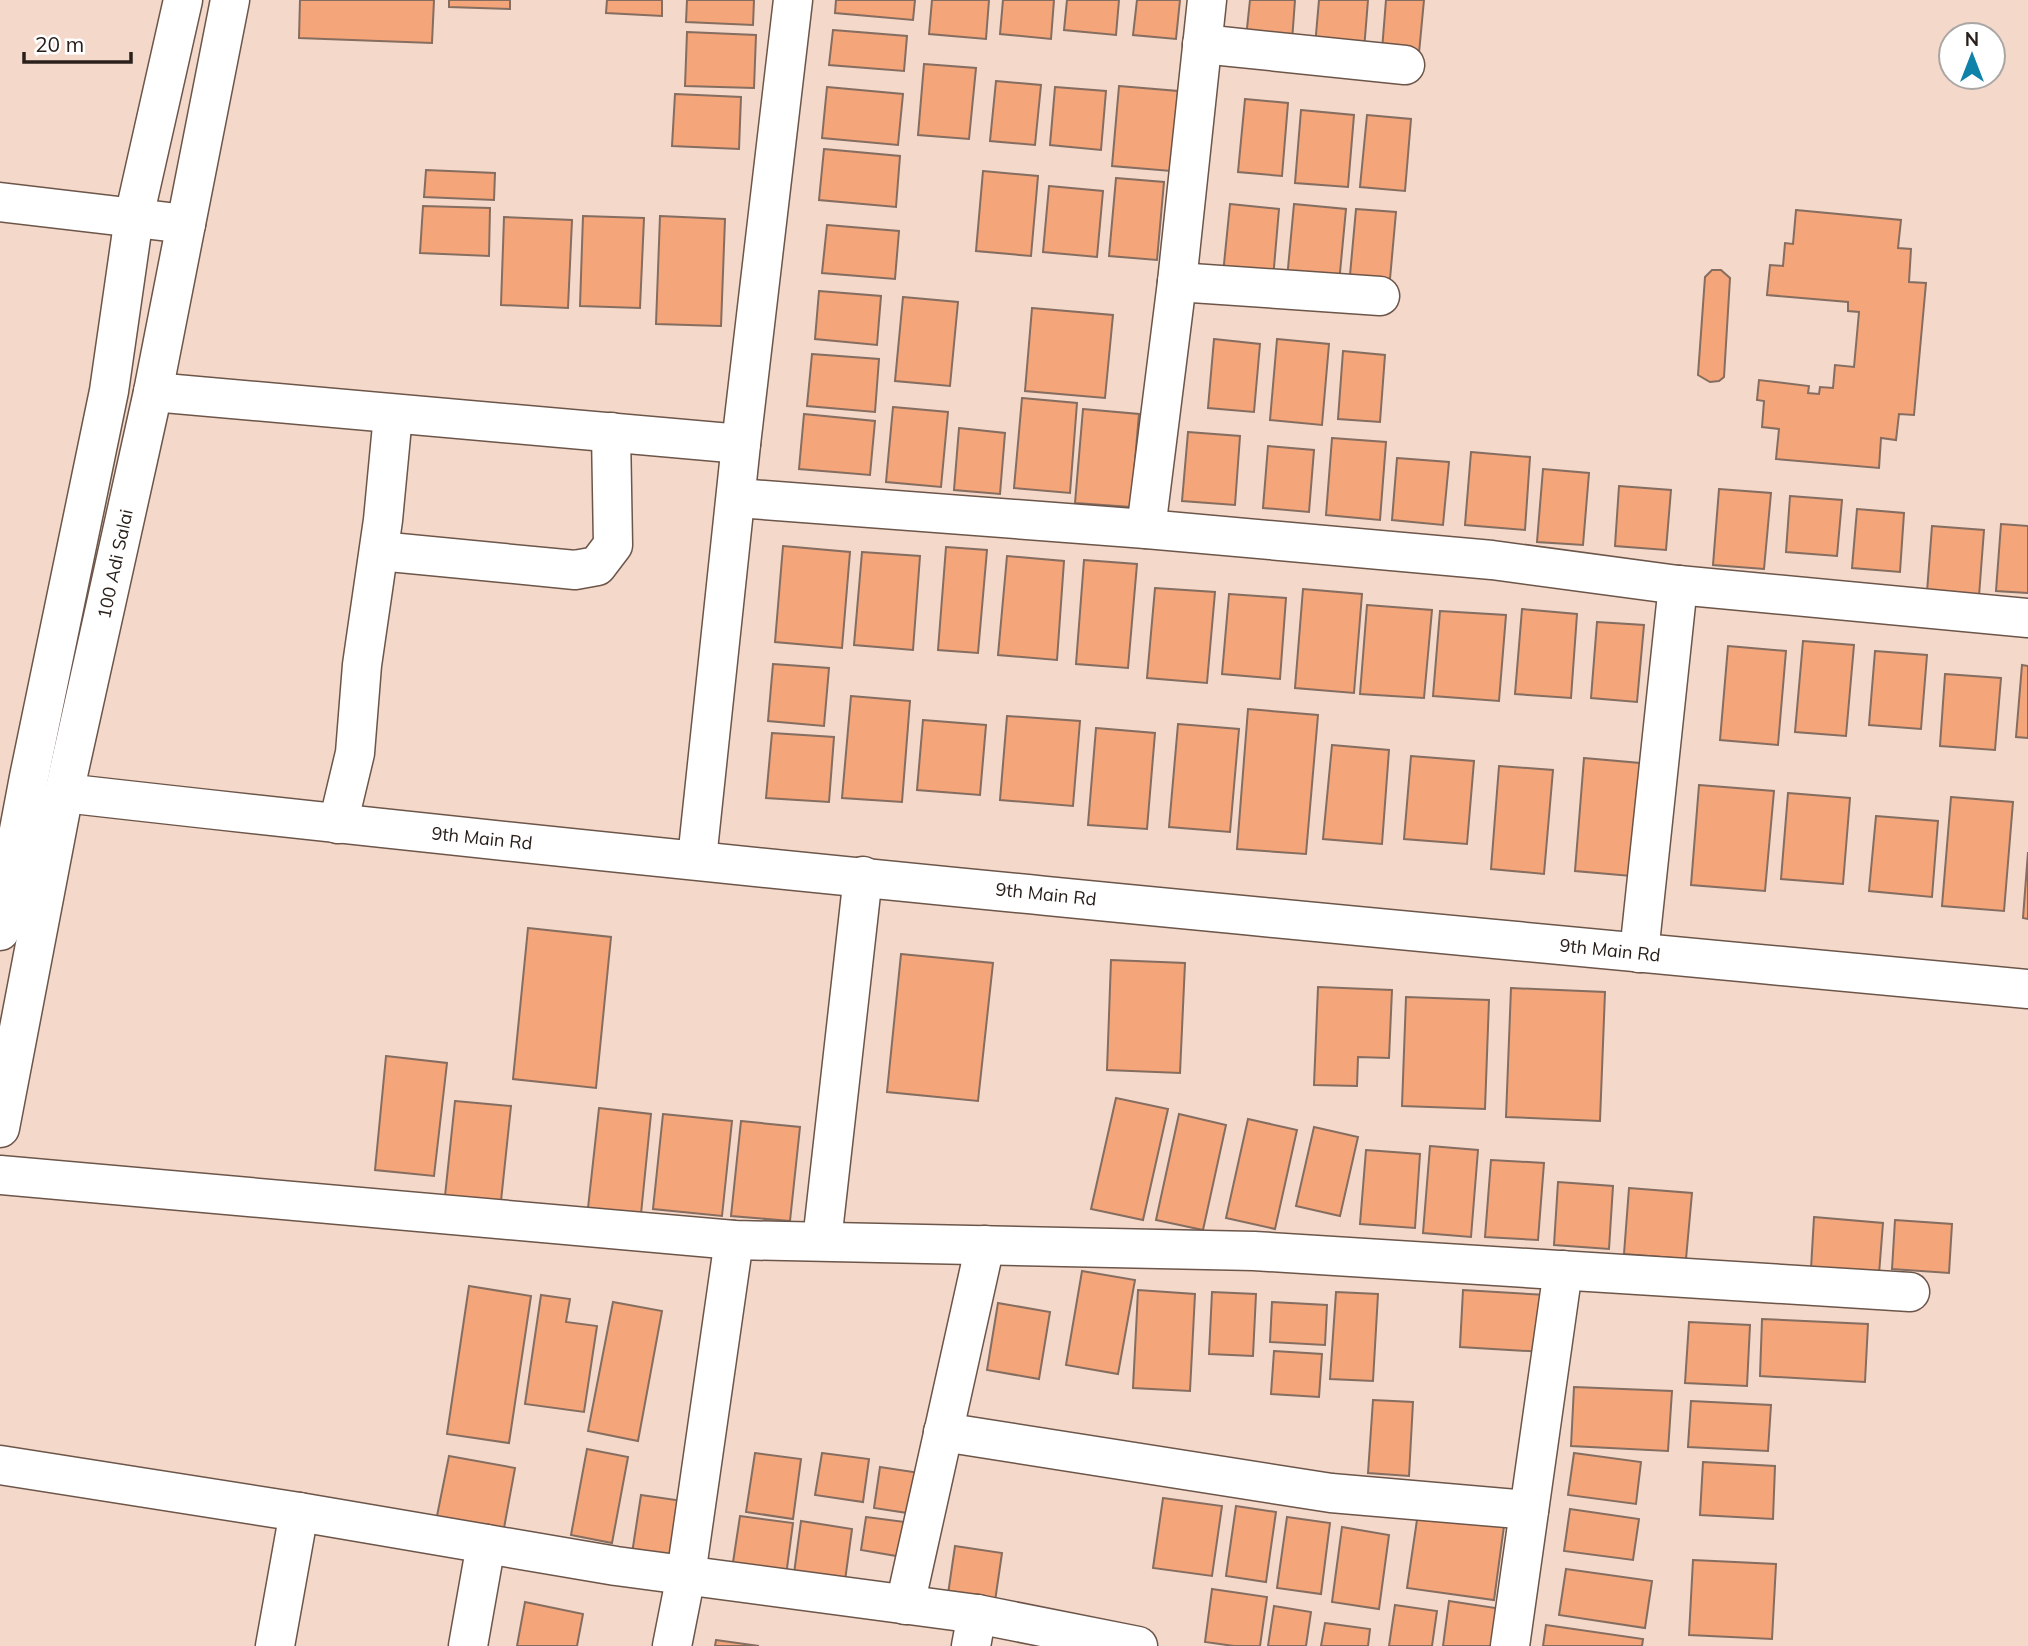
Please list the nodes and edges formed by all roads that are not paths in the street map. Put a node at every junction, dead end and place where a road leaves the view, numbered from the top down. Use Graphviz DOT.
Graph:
graph roads {
  1 [pos="183,0"];
  2 [pos="230,0"];
  3 [pos="793,0"];
  4 [pos="1206,0"];
  5 [pos="1202,44"];
  6 [pos="1405,65"];
  7 [pos="0,202"];
  8 [pos="134,217"];
  9 [pos="186,225"];
  10 [pos="1177,282"];
  11 [pos="1380,296"];
  12 [pos="153,393"];
  13 [pos="393,415"];
  14 [pos="611,432"];
  15 [pos="741,444"];
  16 [pos="737,498"];
  17 [pos="1146,529"];
  18 [pos="379,551"];
  19 [pos="1678,585"];
  20 [pos="2028,618"];
  21 [pos="64,793"];
  22 [pos="338,824"];
  23 [pos="697,859"];
  24 [pos="863,876"];
  25 [pos="0,931"];
  26 [pos="1639,953"];
  27 [pos="2028,989"];
  28 [pos="0,1128"];
  29 [pos="0,1175"];
  30 [pos="734,1240"];
  31 [pos="822,1241"];
  32 [pos="985,1245"];
  33 [pos="1563,1270"];
  34 [pos="1910,1292"];
  35 [pos="943,1432"];
  36 [pos="0,1465"];
  37 [pos="1529,1510"];
  38 [pos="299,1512"];
  39 [pos="486,1544"];
  40 [pos="686,1575"];
  41 [pos="905,1605"];
  42 [pos="974,1630"];
  43 [pos="275,1646"];
  44 [pos="468,1646"];
  45 [pos="671,1646"];
  46 [pos="1138,1646"];
  47 [pos="1510,1646"];
  1 -- 8 [label="street"];
  2 -- 9 [label="street, 100 Adi Salai"];
  3 -- 15 [label="street"];
  4 -- 5 [label="street"];
  5 -- 6 [label="street"];
  5 -- 10 [label="street"];
  7 -- 8 [label="street"];
  8 -- 9 [label="street"];
  8 -- 25 [label="street"];
  9 -- 12 [label="street, 100 Adi Salai"];
  10 -- 11 [label="street"];
  10 -- 17 [label="street"];
  12 -- 13 [label="street"];
  12 -- 21 [label="street, 100 Adi Salai"];
  13 -- 14 [label="street"];
  13 -- 18 [label="street"];
  14 -- 15 [label="street"];
  14 -- 18 [label="street"];
  15 -- 16 [label="street"];
  16 -- 17 [label="street"];
  16 -- 23 [label="street"];
  17 -- 19 [label="street"];
  18 -- 22 [label="street"];
  19 -- 20 [label="street"];
  19 -- 26 [label="street"];
  21 -- 22 [label="street, 9th Main Rd"];
  21 -- 28 [label="street, 100 Adi Salai"];
  22 -- 23 [label="street, 9th Main Rd"];
  23 -- 24 [label="street, 9th Main Rd"];
  24 -- 26 [label="street, 9th Main Rd"];
  24 -- 31 [label="street"];
  26 -- 27 [label="street, 9th Main Rd"];
  29 -- 30 [label="street"];
  30 -- 31 [label="street"];
  30 -- 40 [label="street"];
  31 -- 32 [label="street"];
  32 -- 33 [label="street"];
  32 -- 35 [label="street"];
  33 -- 34 [label="street"];
  33 -- 37 [label="street"];
  35 -- 37 [label="street"];
  35 -- 41 [label="street"];
  36 -- 38 [label="street"];
  37 -- 47 [label="street"];
  38 -- 39 [label="street"];
  38 -- 43 [label="street"];
  39 -- 40 [label="street"];
  39 -- 44 [label="street"];
  40 -- 41 [label="street"];
  40 -- 45 [label="street"];
  41 -- 42 [label="street"];
  42 -- 46 [label="street"];
}
